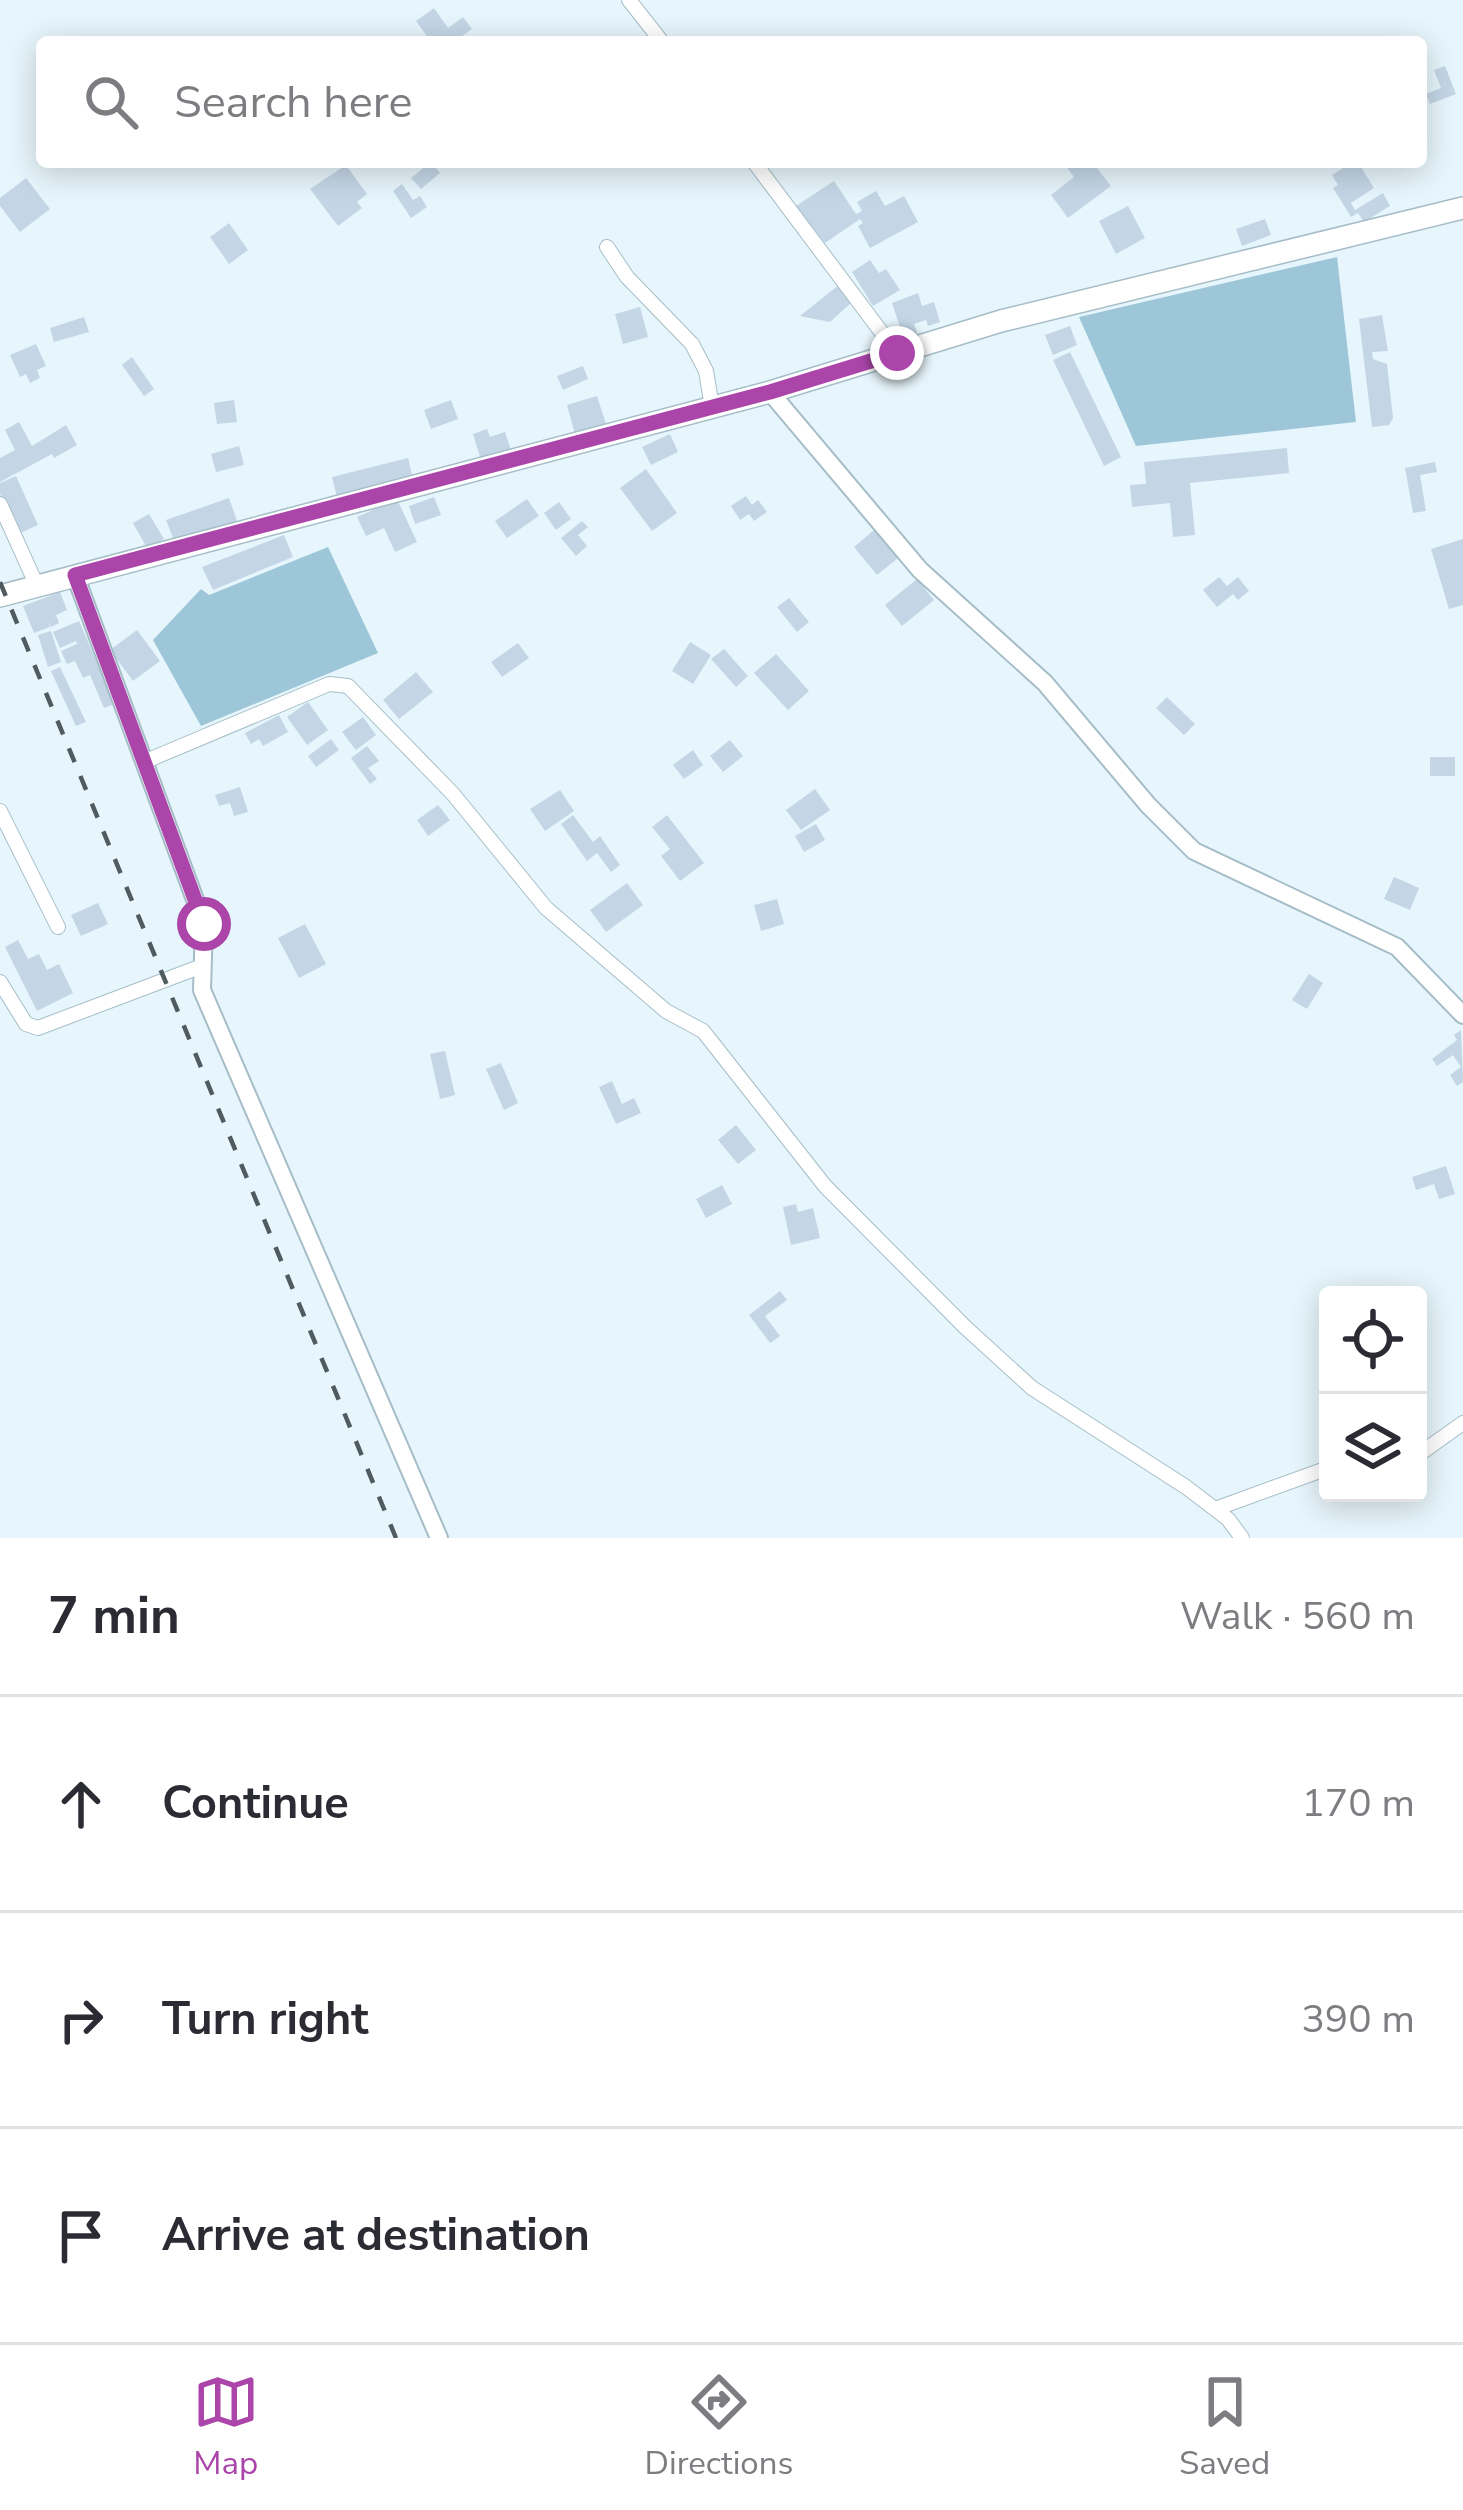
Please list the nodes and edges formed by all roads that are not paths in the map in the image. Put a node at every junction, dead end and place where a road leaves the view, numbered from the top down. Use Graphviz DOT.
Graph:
graph roads {
  1 [pos="629,0"];
  2 [pos="657,36"];
  3 [pos="758,168"];
  4 [pos="1463,208"];
  5 [pos="607,247"];
  6 [pos="897,353"];
  7 [pos="770,392"];
  8 [pos="712,407"];
  9 [pos="0,504"];
  10 [pos="75,575"];
  11 [pos="37,586"];
  12 [pos="0,596"];
  13 [pos="146,760"];
  14 [pos="0,811"];
  15 [pos="58,927"];
  16 [pos="202,966"];
  17 [pos="0,982"];
  18 [pos="1463,1015"];
  19 [pos="1463,1423"];
  20 [pos="1427,1449"];
  21 [pos="1319,1471"];
  22 [pos="1215,1509"];
  23 [pos="439,1538"];
  24 [pos="1242,1538"];
  1 -- 2 [label="street"];
  3 -- 6 [label="street"];
  4 -- 6 [label="main road"];
  5 -- 8 [label="street"];
  6 -- 7 [label="main road"];
  7 -- 8 [label="main road"];
  7 -- 18 [label="street"];
  8 -- 10 [label="main road"];
  9 -- 11 [label="street"];
  10 -- 11 [label="main road"];
  10 -- 13 [label="street"];
  11 -- 12 [label="main road"];
  13 -- 16 [label="street"];
  13 -- 22 [label="street"];
  14 -- 15 [label="street"];
  16 -- 17 [label="street"];
  16 -- 23 [label="street"];
  19 -- 20 [label="street"];
  21 -- 22 [label="street"];
  22 -- 24 [label="street"];
}
